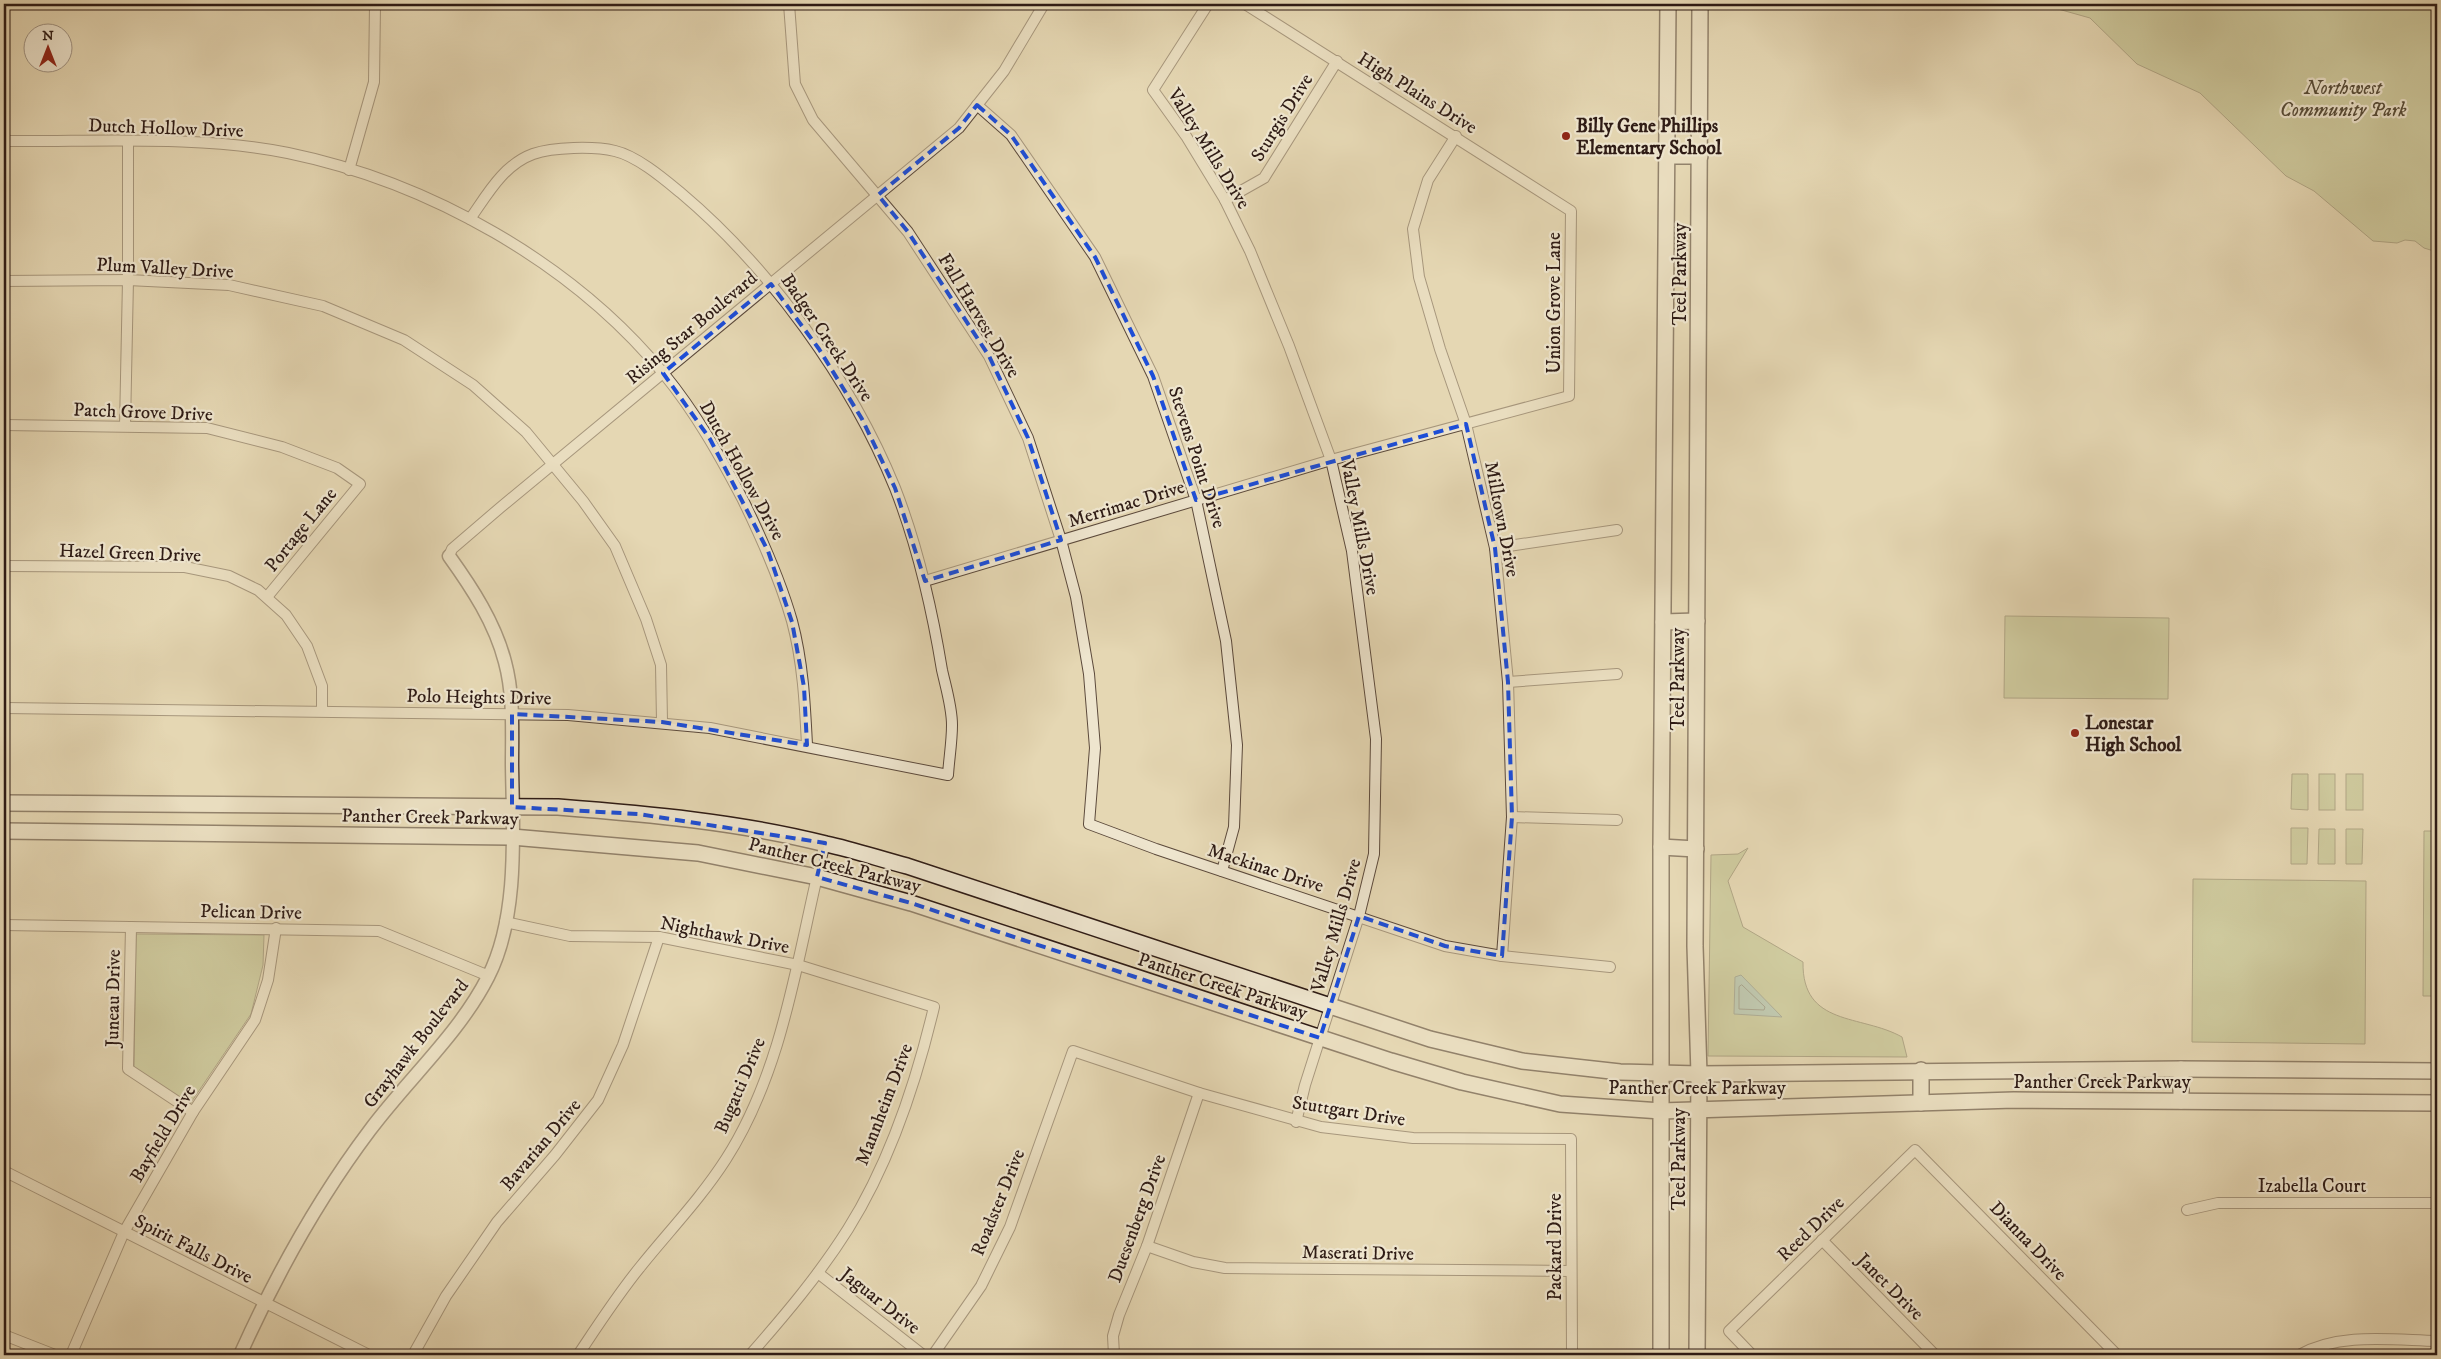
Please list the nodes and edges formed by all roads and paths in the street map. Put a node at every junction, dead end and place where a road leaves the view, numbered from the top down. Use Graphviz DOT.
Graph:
graph roads {
  1 [pos="375,4"];
  2 [pos="790,4"];
  3 [pos="1044,4"];
  4 [pos="1208,4"];
  5 [pos="1245,4"];
  6 [pos="1668,4"];
  7 [pos="1700,4"];
  8 [pos="1337,61"];
  9 [pos="977,105"];
  10 [pos="1456,136"];
  11 [pos="4,141"];
  12 [pos="128,142"];
  13 [pos="1666,156"];
  14 [pos="1700,156"];
  15 [pos="349,170"];
  16 [pos="878,195"];
  17 [pos="1225,200"];
  18 [pos="1571,211"];
  19 [pos="470,219"];
  20 [pos="128,280"];
  21 [pos="4,281"];
  22 [pos="771,284"];
  23 [pos="663,373"];
  24 [pos="1570,396"];
  25 [pos="1466,424"];
  26 [pos="4,425"];
  27 [pos="125,426"];
  28 [pos="1331,460"];
  29 [pos="554,464"];
  30 [pos="360,484"];
  31 [pos="1196,500"];
  32 [pos="1617,530"];
  33 [pos="1061,540"];
  34 [pos="1495,548"];
  35 [pos="448,556"];
  36 [pos="4,566"];
  37 [pos="925,581"];
  38 [pos="267,597"];
  39 [pos="1697,621"];
  40 [pos="1664,622"];
  41 [pos="1617,674"];
  42 [pos="1508,682"];
  43 [pos="4,708"];
  44 [pos="322,712"];
  45 [pos="512,714"];
  46 [pos="662,722"];
  47 [pos="807,745"];
  48 [pos="948,775"];
  49 [pos="4,803"];
  50 [pos="512,807"];
  51 [pos="1512,817"];
  52 [pos="1617,820"];
  53 [pos="1089,824"];
  54 [pos="4,831"];
  55 [pos="512,836"];
  56 [pos="825,843"];
  57 [pos="1661,847"];
  58 [pos="1696,849"];
  59 [pos="1222,871"];
  60 [pos="817,877"];
  61 [pos="1359,916"];
  62 [pos="505,922"];
  63 [pos="4,925"];
  64 [pos="131,927"];
  65 [pos="276,928"];
  66 [pos="659,937"];
  67 [pos="1502,956"];
  68 [pos="798,965"];
  69 [pos="1610,967"];
  70 [pos="489,976"];
  71 [pos="1330,1006"];
  72 [pos="934,1007"];
  73 [pos="1320,1038"];
  74 [pos="1073,1052"];
  75 [pos="2181,1069"];
  76 [pos="1920,1070"];
  77 [pos="2437,1071"];
  78 [pos="1661,1073"];
  79 [pos="1699,1074"];
  80 [pos="1199,1094"];
  81 [pos="2180,1101"];
  82 [pos="1921,1103"];
  83 [pos="2437,1103"];
  84 [pos="1661,1110"];
  85 [pos="1699,1111"];
  86 [pos="193,1112"];
  87 [pos="1296,1122"];
  88 [pos="1571,1139"];
  89 [pos="1915,1150"];
  90 [pos="4,1171"];
  91 [pos="2437,1203"];
  92 [pos="2187,1210"];
  93 [pos="124,1232"];
  94 [pos="1822,1240"];
  95 [pos="1147,1246"];
  96 [pos="1571,1271"];
  97 [pos="818,1273"];
  98 [pos="264,1302"];
  99 [pos="4,1335"];
  100 [pos="2437,1341"];
  101 [pos="55,1355"];
  102 [pos="70,1355"];
  103 [pos="240,1355"];
  104 [pos="369,1355"];
  105 [pos="413,1355"];
  106 [pos="578,1355"];
  107 [pos="750,1355"];
  108 [pos="923,1355"];
  109 [pos="933,1355"];
  110 [pos="1114,1355"];
  111 [pos="1572,1355"];
  112 [pos="1660,1355"];
  113 [pos="1697,1355"];
  114 [pos="1752,1355"];
  115 [pos="1935,1355"];
  116 [pos="2117,1355"];
  117 [pos="2299,1355"];
  1 -- 15 [label="street"];
  2 -- 16 [label="street, Fall Harvest Drive"];
  3 -- 9 [label="street, Rising Star Boulevard"];
  4 -- 17 [label="street, Valley Mills Drive"];
  5 -- 8 [label="street, High Plains Drive"];
  6 -- 13 [label="main road, Teel Parkway"];
  7 -- 14 [label="main road, Teel Parkway"];
  8 -- 10 [label="street, High Plains Drive"];
  8 -- 17 [label="street, Sturgis Drive"];
  9 -- 16 [label="street, Rising Star Boulevard"];
  9 -- 31 [label="street, Stevens Point Drive"];
  10 -- 18 [label="street, High Plains Drive"];
  10 -- 25 [label="street, Milltown Drive"];
  11 -- 12 [label="street, Dutch Hollow Drive"];
  12 -- 15 [label="street, Dutch Hollow Drive"];
  12 -- 20 [label="street"];
  13 -- 14 [label="main road"];
  13 -- 40 [label="main road, Teel Parkway"];
  14 -- 39 [label="main road, Teel Parkway"];
  15 -- 19 [label="street, Dutch Hollow Drive"];
  16 -- 22 [label="street, Rising Star Boulevard"];
  16 -- 33 [label="street, Fall Harvest Drive"];
  17 -- 28 [label="street, Valley Mills Drive"];
  18 -- 24 [label="street, Union Grove Lane"];
  19 -- 22 [label="street, Badger Creek Drive"];
  19 -- 23 [label="street, Dutch Hollow Drive"];
  20 -- 21 [label="street, Plum Valley Drive"];
  20 -- 27 [label="street"];
  20 -- 29 [label="street, Plum Valley Drive"];
  22 -- 23 [label="street, Rising Star Boulevard"];
  22 -- 37 [label="street, Badger Creek Drive"];
  23 -- 29 [label="street, Rising Star Boulevard"];
  23 -- 47 [label="street, Dutch Hollow Drive"];
  24 -- 25 [label="street, Merrimac Drive"];
  25 -- 28 [label="street, Merrimac Drive"];
  25 -- 34 [label="street, Milltown Drive"];
  26 -- 27 [label="street, Patch Grove Drive"];
  27 -- 30 [label="street, Patch Grove Drive"];
  28 -- 31 [label="street, Merrimac Drive"];
  28 -- 61 [label="street, Valley Mills Drive"];
  29 -- 35 [label="street, Rising Star Boulevard"];
  29 -- 46 [label="street, Plum Valley Drive"];
  30 -- 38 [label="street, Portage Lane"];
  31 -- 33 [label="street, Merrimac Drive"];
  31 -- 59 [label="street, Stevens Point Drive"];
  32 -- 34 [label="street"];
  33 -- 37 [label="street, Merrimac Drive"];
  33 -- 53 [label="street, Fall Harvest Drive"];
  34 -- 42 [label="street, Milltown Drive"];
  35 -- 45 [label="street, Grayhawk Boulevard"];
  36 -- 38 [label="street, Hazel Green Drive"];
  37 -- 48 [label="street, Badger Creek Drive"];
  38 -- 44 [label="street, Hazel Green Drive"];
  39 -- 40 [label="main road"];
  39 -- 58 [label="main road, Teel Parkway"];
  40 -- 57 [label="main road, Teel Parkway"];
  41 -- 42 [label="street"];
  42 -- 51 [label="street, Milltown Drive"];
  43 -- 44 [label="street, Polo Heights Drive"];
  44 -- 45 [label="street, Polo Heights Drive"];
  45 -- 46 [label="street, Polo Heights Drive"];
  45 -- 50 [label="street, Grayhawk Boulevard"];
  46 -- 47 [label="street, Polo Heights Drive"];
  47 -- 48 [label="street, Polo Heights Drive"];
  49 -- 50 [label="main road, Panther Creek Parkway"];
  50 -- 55 [label="street, Grayhawk Boulevard"];
  50 -- 56 [label="main road, Panther Creek Parkway"];
  51 -- 52 [label="street"];
  51 -- 67 [label="street, Milltown Drive"];
  53 -- 59 [label="street, Mackinac Drive"];
  54 -- 55 [label="main road, Panther Creek Parkway"];
  55 -- 60 [label="main road, Panther Creek Parkway"];
  55 -- 62 [label="street, Grayhawk Boulevard"];
  56 -- 60 [label="street, Bugatti Drive"];
  56 -- 71 [label="main road, Panther Creek Parkway"];
  57 -- 58 [label="main road"];
  57 -- 78 [label="main road, Teel Parkway"];
  58 -- 79 [label="main road, Teel Parkway"];
  59 -- 61 [label="street, Mackinac Drive"];
  60 -- 68 [label="street, Bugatti Drive"];
  60 -- 73 [label="main road, Panther Creek Parkway"];
  61 -- 67 [label="street, Mackinac Drive"];
  61 -- 71 [label="street, Valley Mills Drive"];
  62 -- 66 [label="street, Nighthawk Drive"];
  62 -- 70 [label="street, Grayhawk Boulevard"];
  63 -- 64 [label="street, Pelican Drive"];
  64 -- 65 [label="street, Pelican Drive"];
  64 -- 86 [label="street, Juneau Drive"];
  65 -- 70 [label="street, Pelican Drive"];
  65 -- 86 [label="street, Bayfield Drive"];
  66 -- 68 [label="street, Nighthawk Drive"];
  66 -- 105 [label="street, Bavarian Drive"];
  67 -- 69 [label="street, Mackinac Drive"];
  68 -- 72 [label="street, Nighthawk Drive"];
  68 -- 106 [label="street, Bugatti Drive"];
  70 -- 98 [label="street, Grayhawk Boulevard"];
  71 -- 73 [label="street, Valley Mills Drive"];
  71 -- 78 [label="main road, Panther Creek Parkway"];
  72 -- 97 [label="street, Mannheim Drive"];
  73 -- 84 [label="main road, Panther Creek Parkway"];
  73 -- 87 [label="street, Valley Mills Drive"];
  74 -- 80 [label="street, Stuttgart Drive"];
  74 -- 109 [label="street, Roadster Drive"];
  75 -- 76 [label="main road, Panther Creek Parkway"];
  75 -- 77 [label="main road, Panther Creek Parkway"];
  75 -- 81 [label="main road"];
  76 -- 79 [label="main road, Panther Creek Parkway"];
  76 -- 82 [label="main road"];
  78 -- 79 [label="main road, Panther Creek Parkway"];
  78 -- 84 [label="main road, Teel Parkway"];
  79 -- 85 [label="main road, Teel Parkway"];
  80 -- 87 [label="street, Stuttgart Drive"];
  80 -- 95 [label="street, Duesenberg Drive"];
  81 -- 82 [label="main road, Panther Creek Parkway"];
  81 -- 83 [label="main road, Panther Creek Parkway"];
  82 -- 85 [label="main road, Panther Creek Parkway"];
  84 -- 85 [label="main road, Panther Creek Parkway"];
  84 -- 112 [label="main road, Teel Parkway"];
  85 -- 113 [label="main road, Teel Parkway"];
  86 -- 93 [label="street, Bayfield Drive"];
  87 -- 88 [label="street, Stuttgart Drive"];
  88 -- 96 [label="street, Packard Drive"];
  89 -- 94 [label="street, Reed Drive"];
  89 -- 116 [label="street, Dianna Drive"];
  90 -- 93 [label="street, Spirit Falls Drive"];
  91 -- 92 [label="street, Izabella Court"];
  93 -- 98 [label="street, Spirit Falls Drive"];
  93 -- 102 [label="street, Bayfield Drive"];
  94 -- 114 [label="street, Reed Drive"];
  94 -- 115 [label="street, Janet Drive"];
  95 -- 96 [label="street, Maserati Drive"];
  95 -- 110 [label="street, Duesenberg Drive"];
  96 -- 111 [label="street, Packard Drive"];
  97 -- 107 [label="street, Mannheim Drive"];
  97 -- 108 [label="street, Jaguar Drive"];
  98 -- 103 [label="street, Grayhawk Boulevard"];
  98 -- 104 [label="street, Spirit Falls Drive"];
  99 -- 101 [label="street"];
  100 -- 117 [label="street"];
}
